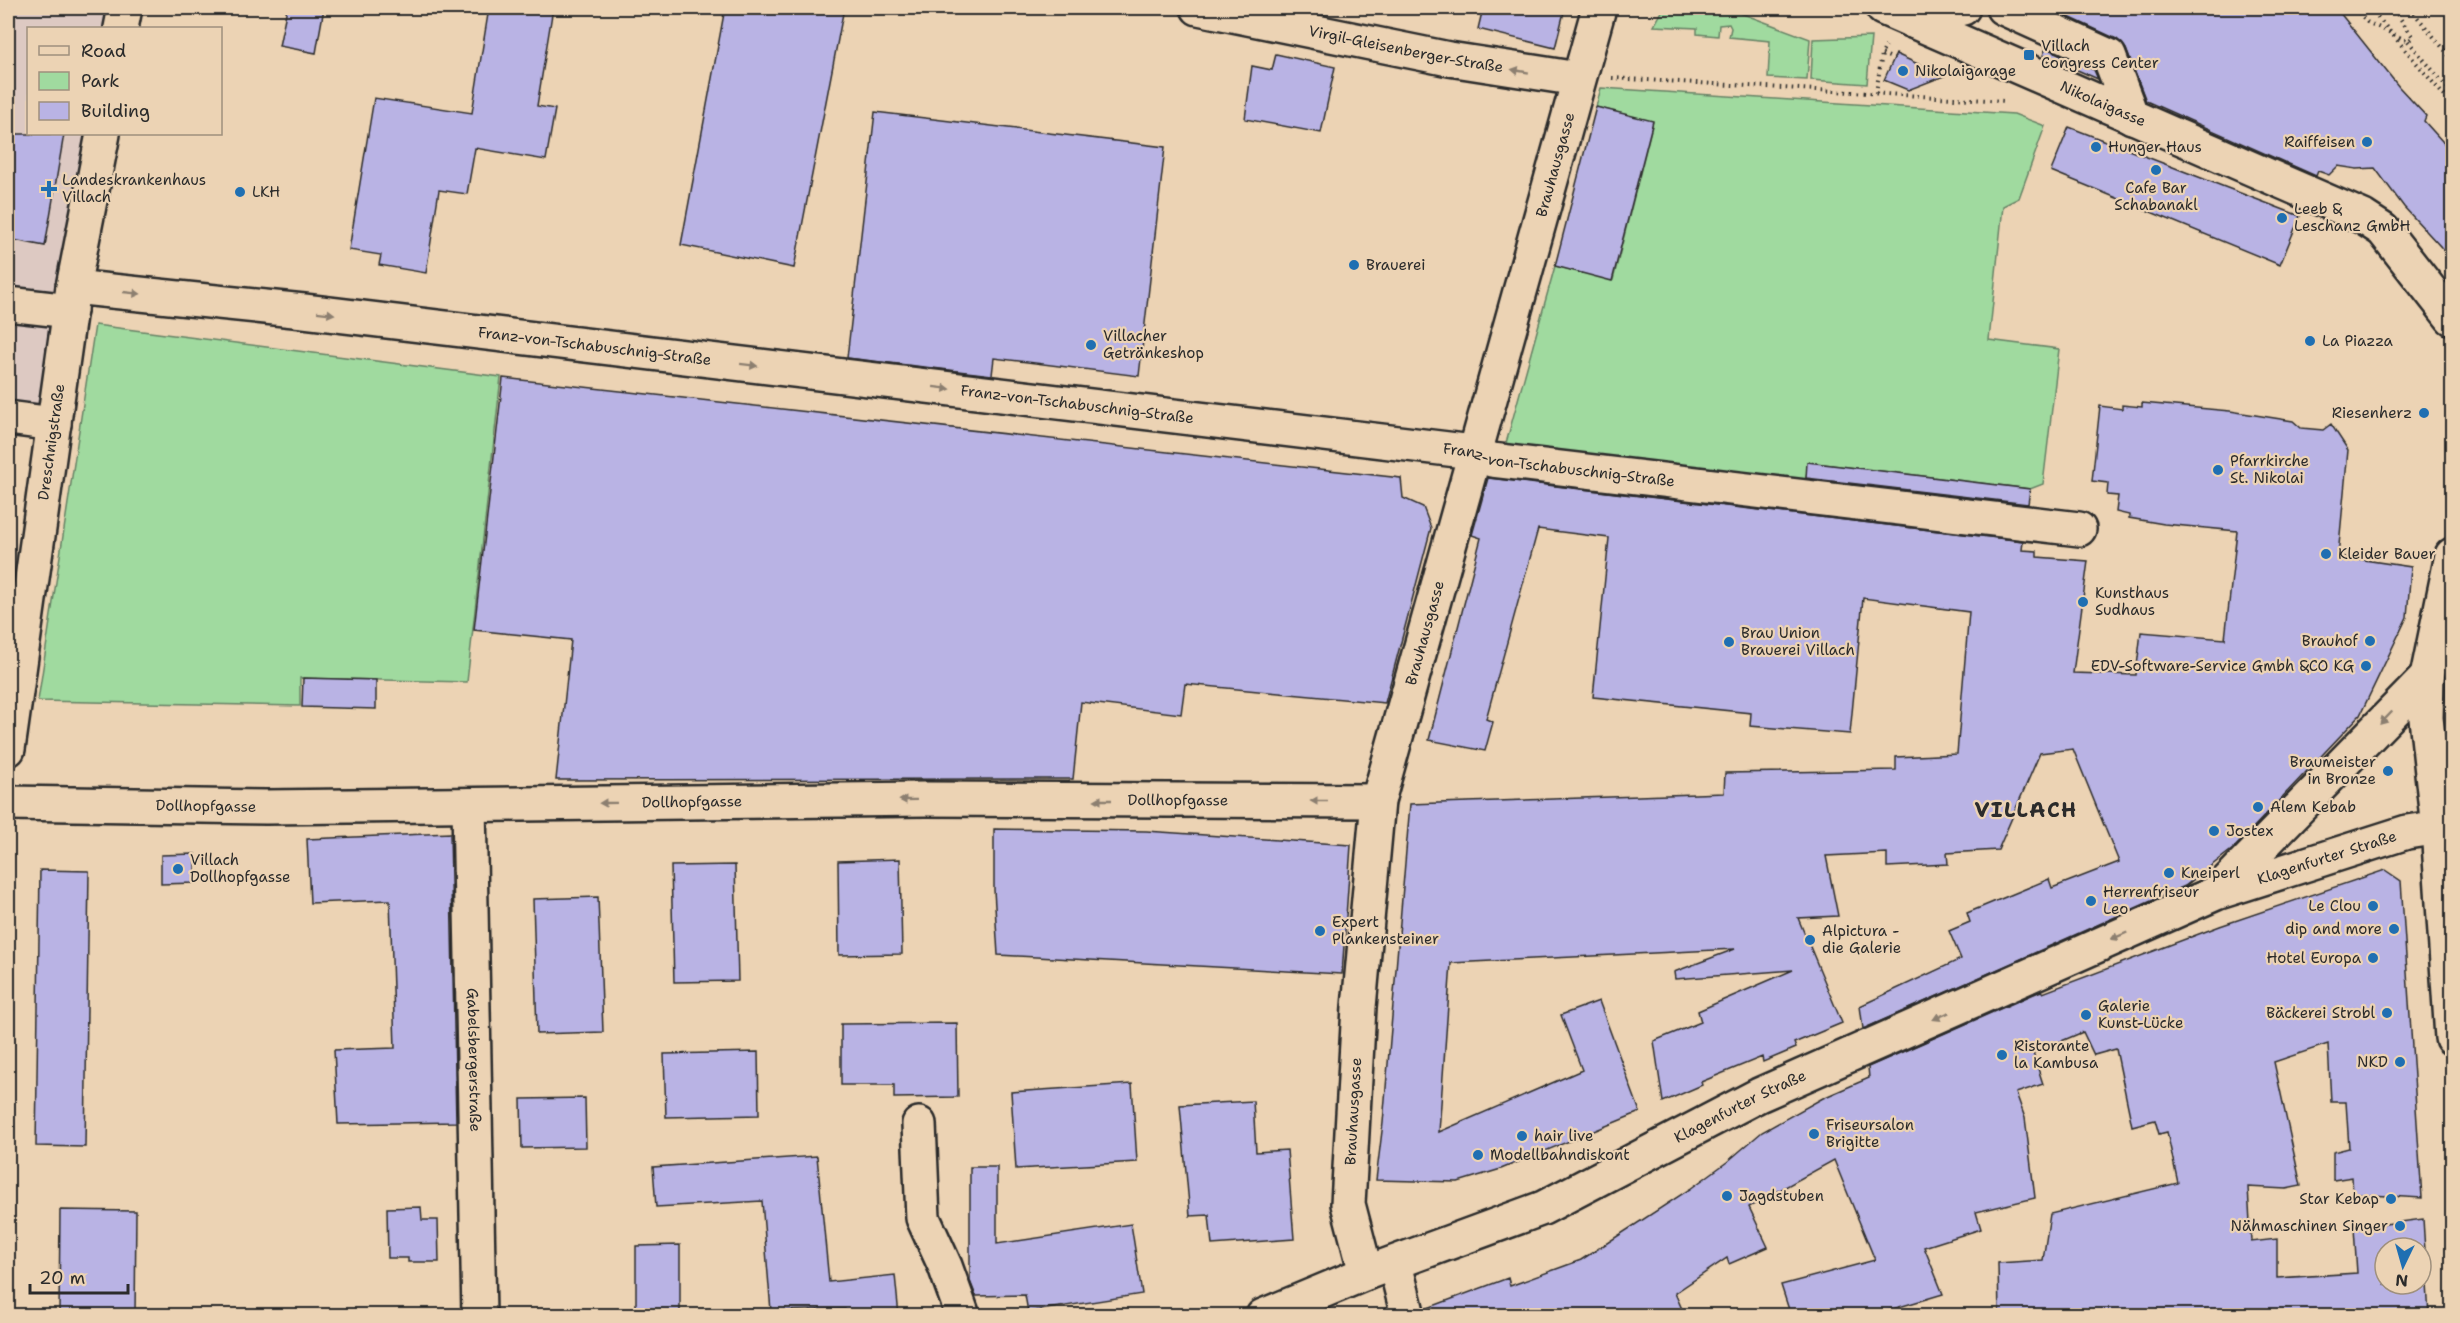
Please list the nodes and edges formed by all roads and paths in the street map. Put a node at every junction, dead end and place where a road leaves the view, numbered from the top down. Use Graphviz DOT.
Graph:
graph roads {
  1 [pos="125,8"];
  2 [pos="1198,8"];
  3 [pos="1599,8"];
  4 [pos="1883,8"];
  5 [pos="1963,8"];
  6 [pos="2003,8"];
  7 [pos="2355,8"];
  8 [pos="2370,8"];
  9 [pos="2393,8"];
  10 [pos="2410,8"];
  11 [pos="1912,21"];
  12 [pos="121,27"];
  13 [pos="2392,34"];
  14 [pos="2408,41"];
  15 [pos="1887,44"];
  16 [pos="1882,54"];
  17 [pos="1894,59"];
  18 [pos="2452,59"];
  19 [pos="1918,69"];
  20 [pos="1938,74"];
  21 [pos="1590,79"];
  22 [pos="1876,93"];
  23 [pos="2452,93"];
  24 [pos="2005,101"];
  25 [pos="2452,105"];
  26 [pos="2132,117"];
  27 [pos="103,135"];
  28 [pos="72,299"];
  29 [pos="8,304"];
  30 [pos="2452,318"];
  31 [pos="8,418"];
  32 [pos="54,424"];
  33 [pos="1473,452"];
  34 [pos="2079,529"];
  35 [pos="2451,565"];
  36 [pos="2427,677"];
  37 [pos="8,749"];
  38 [pos="1378,801"];
  39 [pos="8,803"];
  40 [pos="469,805"];
  41 [pos="2445,827"];
  42 [pos="2216,893"];
  43 [pos="2452,1038"];
  44 [pos="919,1124"];
  45 [pos="1380,1269"];
  46 [pos="479,1316"];
  47 [pos="963,1316"];
  48 [pos="1263,1316"];
  49 [pos="1408,1316"];
  1 -- 12 [label="street"];
  21 -- 2 [label="street, Virgil-Gleisenberger-Straße, one-way"];
  3 -- 21 [label="street, Brauhausgasse"];
  4 -- 11 [label="street, Nikolaigasse"];
  5 -- 11 [label="street"];
  6 -- 26 [label="street"];
  7 -- 13 [label="path"];
  8 -- 13 [label="path"];
  9 -- 14 [label="path"];
  10 -- 18 [label="path"];
  11 -- 26 [label="street, Nikolaigasse"];
  13 -- 14 [label="path"];
  13 -- 25 [label="path"];
  14 -- 23 [label="path"];
  15 -- 16 [label="path"];
  16 -- 17 [label="path"];
  16 -- 22 [label="path"];
  19 -- 20 [label="path"];
  21 -- 22 [label="path"];
  21 -- 33 [label="street, Brauhausgasse"];
  22 -- 24 [label="path"];
  26 -- 30 [label="street, Nikolaigasse"];
  27 -- 28 [label="street, Dreschnigstraße"];
  28 -- 29 [label="street, Franz-von-Tschabuschnig-Straße"];
  28 -- 32 [label="street, Dreschnigstraße"];
  28 -- 33 [label="street, Franz-von-Tschabuschnig-Straße, one-way"];
  31 -- 32 [label="street"];
  32 -- 37 [label="street, Dreschnigstraße"];
  33 -- 34 [label="street, Franz-von-Tschabuschnig-Straße"];
  33 -- 38 [label="street, Brauhausgasse"];
  35 -- 36 [label="street"];
  36 -- 41 [label="street"];
  36 -- 42 [label="street, Klagenfurter Straße, one-way"];
  38 -- 40 [label="street, Dollhopfgasse, one-way"];
  38 -- 45 [label="street, Brauhausgasse"];
  39 -- 40 [label="street, Dollhopfgasse"];
  40 -- 46 [label="street, Gabelsbergerstraße"];
  41 -- 42 [label="street, Klagenfurter Straße"];
  41 -- 43 [label="street"];
  42 -- 45 [label="street, Klagenfurter Straße, one-way"];
  44 -- 47 [label="street"];
  45 -- 48 [label="street, Klagenfurter Straße"];
  45 -- 49 [label="street, Brauhausgasse"];
}
